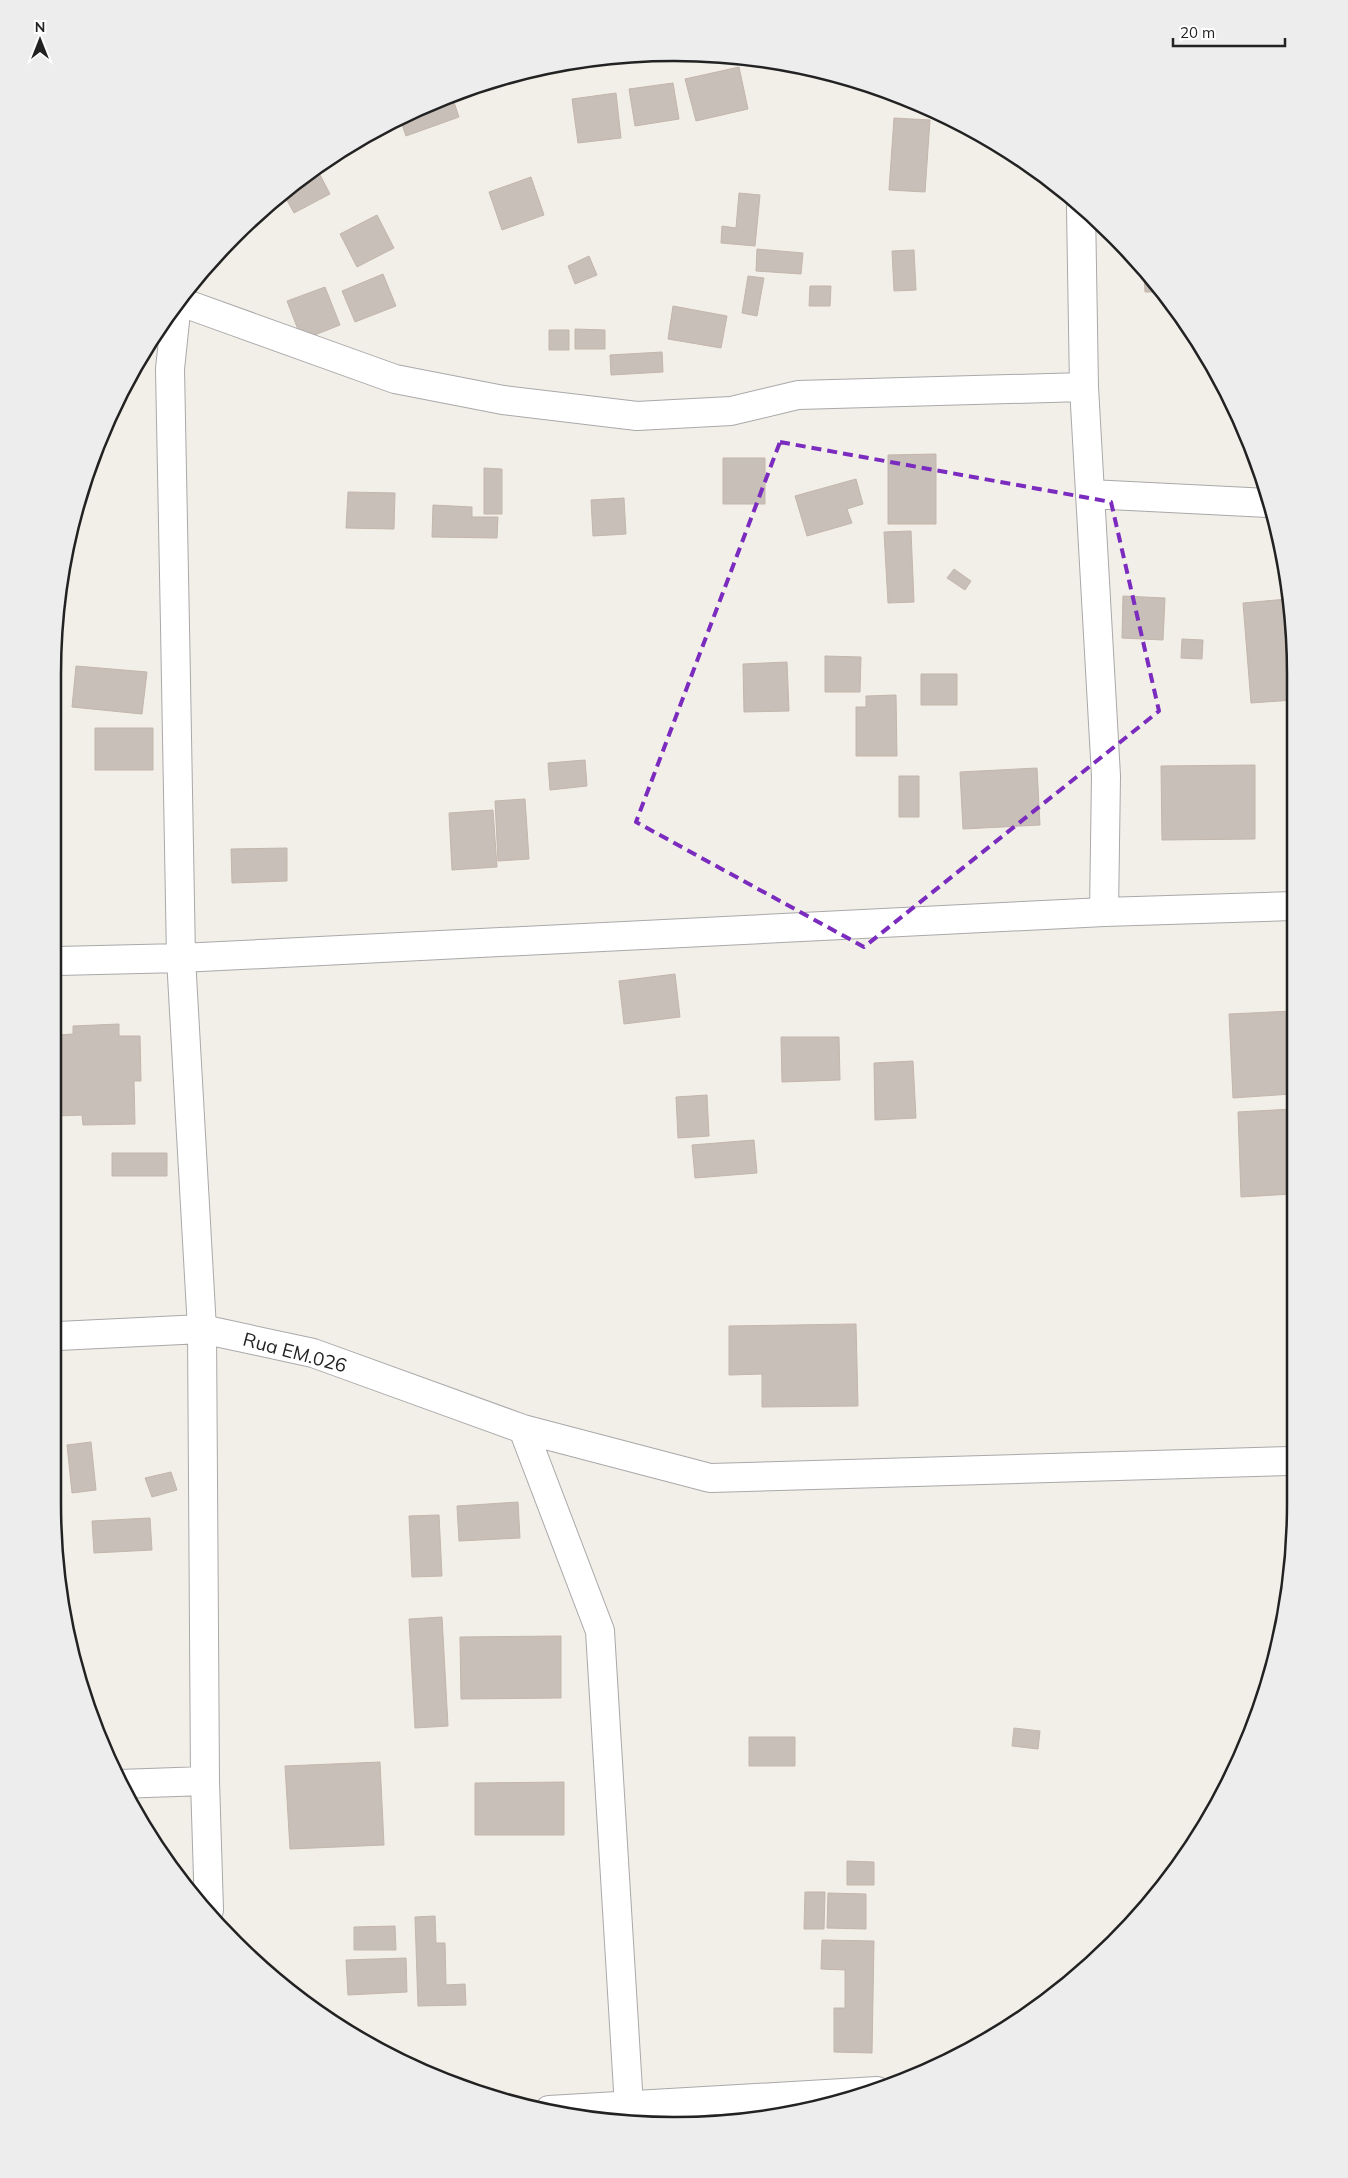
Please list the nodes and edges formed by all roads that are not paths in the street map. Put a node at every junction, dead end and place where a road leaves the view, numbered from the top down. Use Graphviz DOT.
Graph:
graph roads {
  1 [pos="1081,216"];
  2 [pos="185,305"];
  3 [pos="175,319"];
  4 [pos="153,352"];
  5 [pos="170,369"];
  6 [pos="1084,386"];
  7 [pos="1090,494"];
  8 [pos="1262,503"];
  9 [pos="1287,906"];
  10 [pos="1104,912"];
  11 [pos="182,958"];
  12 [pos="61,961"];
  13 [pos="202,1329"];
  14 [pos="61,1336"];
  15 [pos="523,1429"];
  16 [pos="1287,1461"];
  17 [pos="205,1781"];
  18 [pos="129,1784"];
  19 [pos="208,1902"];
  20 [pos="837,2095"];
  21 [pos="603,2113"];
  22 [pos="630,2114"];
  1 -- 6 [label="street"];
  2 -- 6 [label="street"];
  3 -- 5 [label="street"];
  4 -- 5 [label="street"];
  5 -- 11 [label="street"];
  6 -- 7 [label="street"];
  7 -- 8 [label="street"];
  7 -- 10 [label="street"];
  9 -- 10 [label="street"];
  10 -- 11 [label="street"];
  11 -- 12 [label="street"];
  11 -- 13 [label="street"];
  13 -- 14 [label="street, Rua EM.026"];
  13 -- 15 [label="street, Rua EM.026"];
  13 -- 17 [label="street"];
  15 -- 16 [label="street, Rua EM.026"];
  15 -- 22 [label="street"];
  17 -- 18 [label="street"];
  17 -- 19 [label="street"];
  20 -- 22 [label="street"];
  21 -- 22 [label="street"];
}
